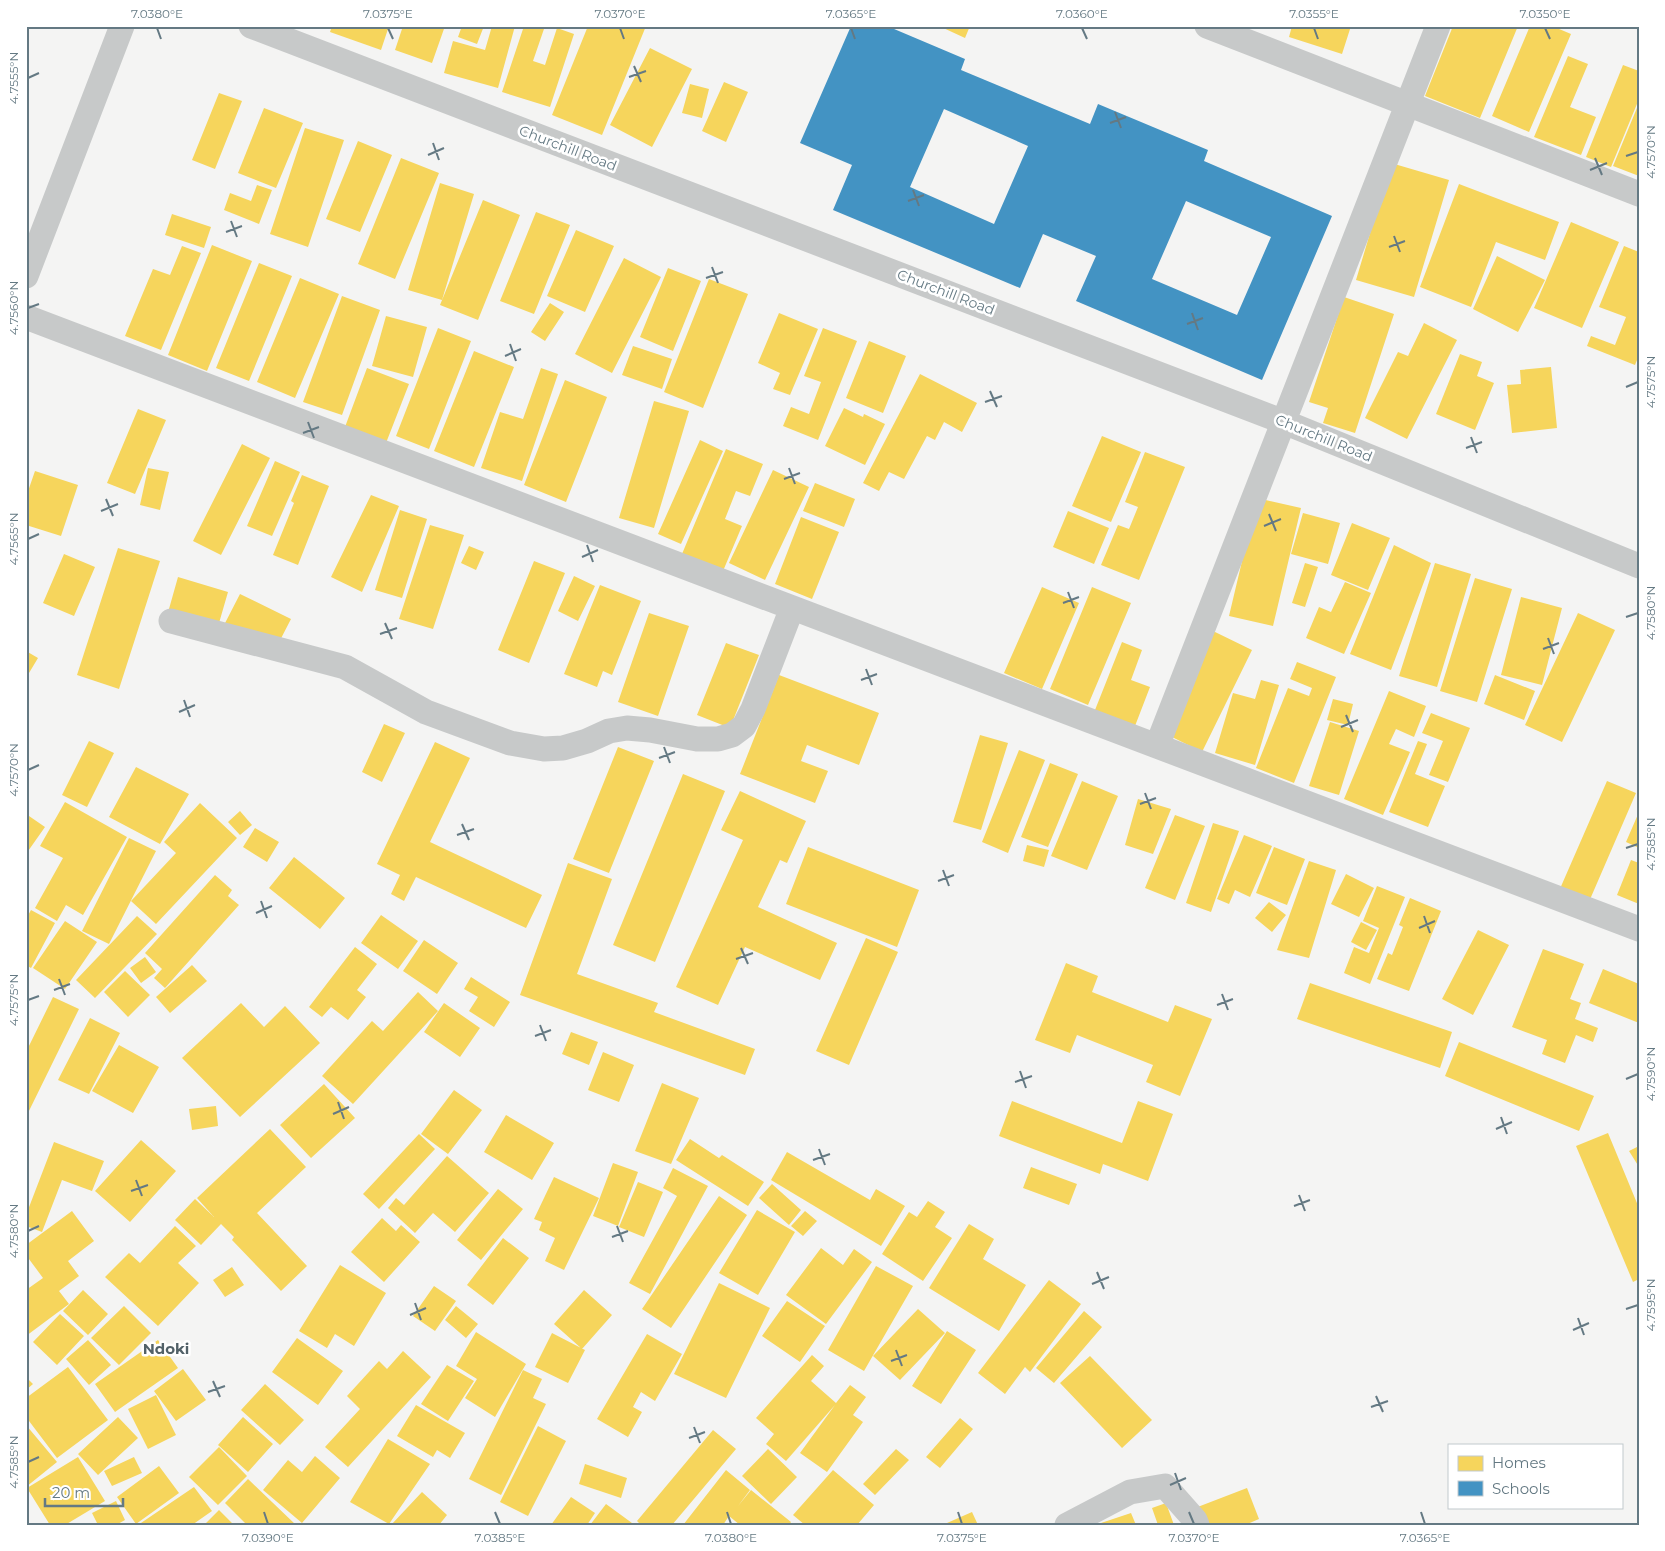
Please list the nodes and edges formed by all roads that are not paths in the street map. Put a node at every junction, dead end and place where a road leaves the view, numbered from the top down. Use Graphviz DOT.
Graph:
graph roads {
  1 [pos="122,26"];
  2 [pos="251,26"];
  3 [pos="1207,26"];
  4 [pos="1438,26"];
  5 [pos="1408,104"];
  6 [pos="1639,194"];
  7 [pos="26,276"];
  8 [pos="26,318"];
  9 [pos="1284,422"];
  10 [pos="1639,566"];
  11 [pos="792,608"];
  12 [pos="170,620"];
  13 [pos="1157,746"];
  14 [pos="1639,929"];
  15 [pos="1067,1525"];
  16 [pos="1197,1525"];
  1 -- 7 [label="street"];
  2 -- 9 [label="street, Churchill Road"];
  3 -- 5 [label="street"];
  4 -- 5 [label="street"];
  5 -- 6 [label="street"];
  5 -- 9 [label="street"];
  8 -- 11 [label="street"];
  9 -- 10 [label="street, Churchill Road"];
  9 -- 13 [label="street"];
  11 -- 12 [label="street"];
  11 -- 13 [label="street"];
  13 -- 14 [label="street"];
  15 -- 16 [label="street"];
}
